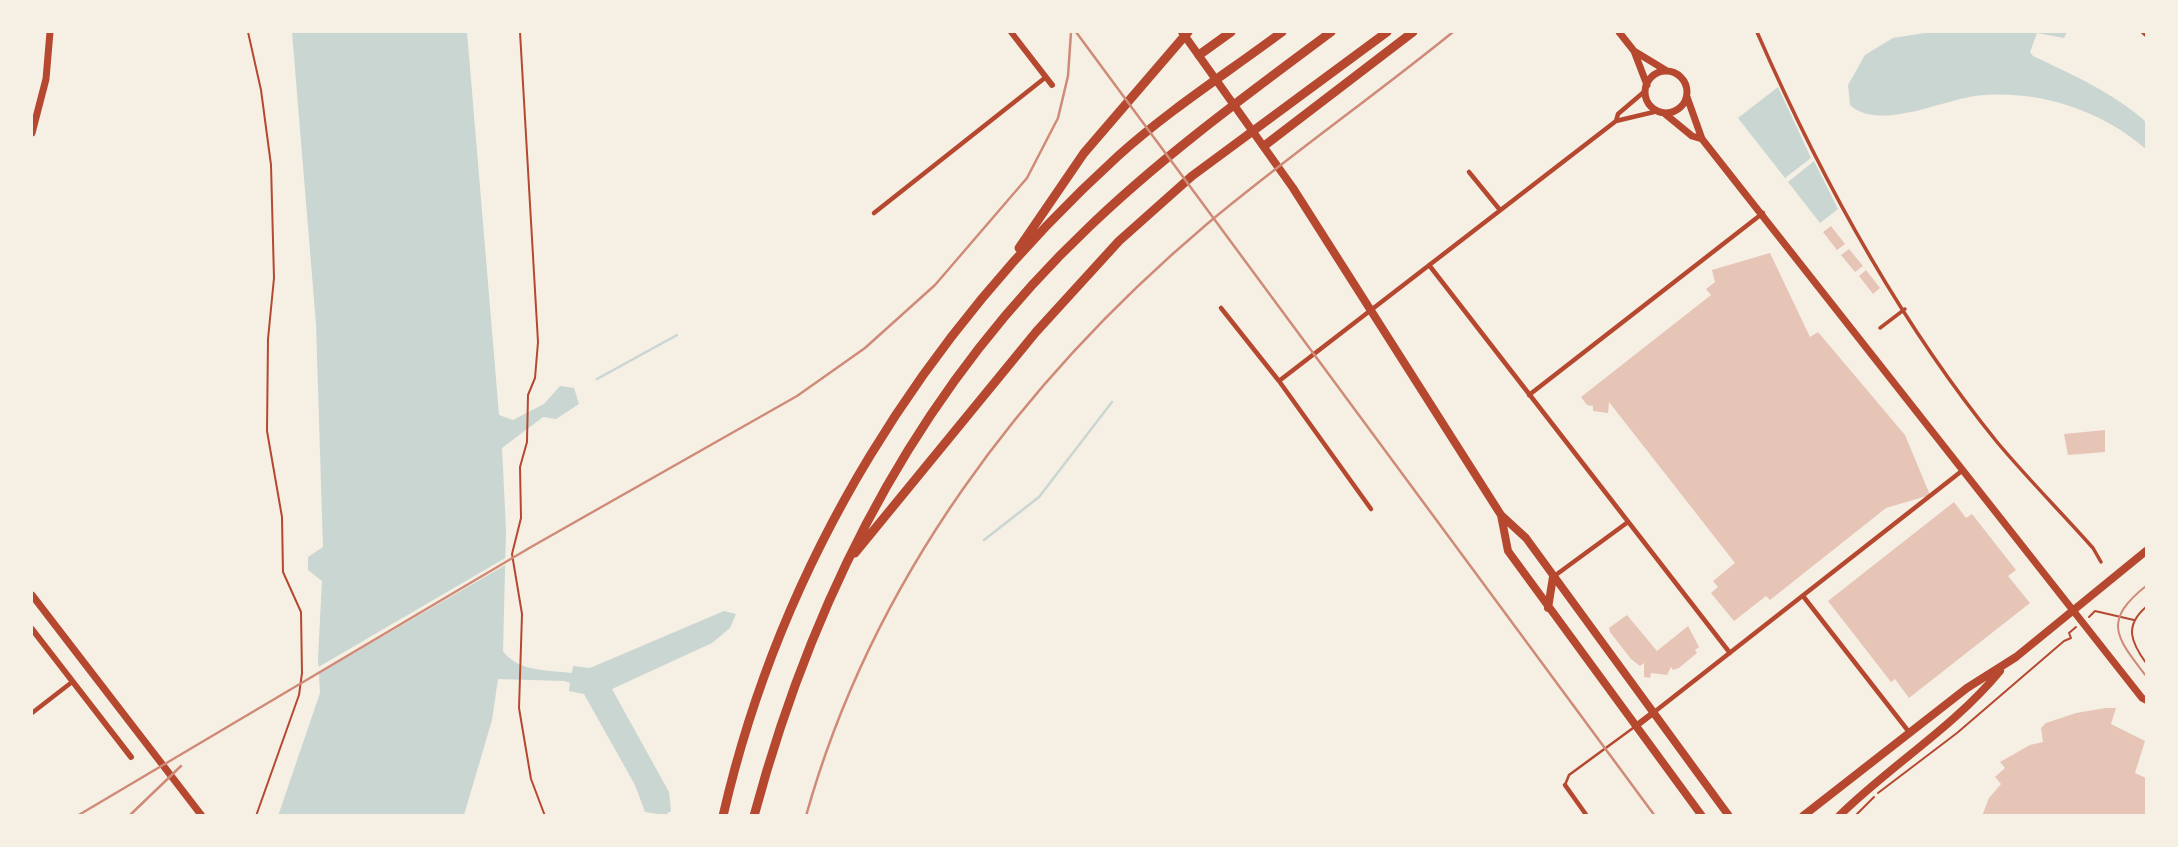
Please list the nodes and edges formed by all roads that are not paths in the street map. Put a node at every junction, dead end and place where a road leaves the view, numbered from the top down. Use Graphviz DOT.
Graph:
graph roads {
  1 [pos="50,32"];
  2 [pos="1011,32"];
  3 [pos="1185,32"];
  4 [pos="1231,32"];
  5 [pos="1282,32"];
  6 [pos="1331,32"];
  7 [pos="1387,32"];
  8 [pos="1413,32"];
  9 [pos="1619,32"];
  10 [pos="1757,32"];
  11 [pos="1634,51"];
  12 [pos="1199,55"];
  13 [pos="1667,71"];
  14 [pos="1046,77"];
  15 [pos="1052,85"];
  16 [pos="1646,88"];
  17 [pos="1687,97"];
  18 [pos="1661,112"];
  19 [pos="1616,121"];
  20 [pos="32,132"];
  21 [pos="1702,139"];
  22 [pos="1262,143"];
  23 [pos="1469,172"];
  24 [pos="1500,210"];
  25 [pos="874,213"];
  26 [pos="1763,213"];
  27 [pos="1429,265"];
  28 [pos="1000,276"];
  29 [pos="1221,309"];
  30 [pos="1905,309"];
  31 [pos="1880,328"];
  32 [pos="1279,381"];
  33 [pos="1529,395"];
  34 [pos="1964,470"];
  35 [pos="1371,509"];
  36 [pos="1501,514"];
  37 [pos="1628,522"];
  38 [pos="2147,551"];
  39 [pos="2101,562"];
  40 [pos="842,568"];
  41 [pos="1553,577"];
  42 [pos="32,595"];
  43 [pos="1802,596"];
  44 [pos="1548,608"];
  45 [pos="2074,609"];
  46 [pos="32,629"];
  47 [pos="1730,653"];
  48 [pos="2003,667"];
  49 [pos="72,682"];
  50 [pos="2144,699"];
  51 [pos="2146,710"];
  52 [pos="32,713"];
  53 [pos="1653,713"];
  54 [pos="1636,726"];
  55 [pos="1909,732"];
  56 [pos="131,757"];
  57 [pos="1565,785"];
  58 [pos="202,816"];
  59 [pos="723,816"];
  60 [pos="754,816"];
  61 [pos="1587,816"];
  62 [pos="1702,816"];
  63 [pos="1729,816"];
  64 [pos="1803,816"];
  65 [pos="1839,816"];
  1 -- 20 [label="main road"];
  2 -- 14 [label="street"];
  3 -- 12 [label="main road"];
  3 -- 28 [label="highway"];
  4 -- 12 [label="highway"];
  5 -- 28 [label="highway"];
  6 -- 40 [label="highway"];
  7 -- 40 [label="highway"];
  8 -- 22 [label="highway"];
  9 -- 11 [label="main road"];
  10 -- 30 [label="street"];
  11 -- 13 [label="main road"];
  11 -- 16 [label="main road"];
  12 -- 22 [label="main road"];
  13 -- 16 [label="main road"];
  13 -- 17 [label="main road"];
  14 -- 15 [label="street"];
  14 -- 25 [label="street"];
  16 -- 18 [label="main road"];
  16 -- 19 [label="street"];
  17 -- 18 [label="main road"];
  17 -- 21 [label="main road"];
  18 -- 19 [label="street"];
  18 -- 21 [label="main road"];
  19 -- 24 [label="street"];
  21 -- 26 [label="main road"];
  22 -- 36 [label="main road"];
  23 -- 24 [label="street"];
  24 -- 27 [label="street"];
  26 -- 33 [label="street"];
  26 -- 34 [label="main road"];
  27 -- 32 [label="street"];
  27 -- 33 [label="street"];
  28 -- 59 [label="highway"];
  29 -- 32 [label="street"];
  30 -- 31 [label="street"];
  30 -- 39 [label="street"];
  32 -- 35 [label="street"];
  33 -- 37 [label="street"];
  34 -- 43 [label="street"];
  34 -- 45 [label="main road"];
  36 -- 41 [label="main road"];
  36 -- 44 [label="main road"];
  37 -- 41 [label="street"];
  37 -- 47 [label="street"];
  38 -- 45 [label="main road"];
  40 -- 60 [label="highway"];
  41 -- 44 [label="main road"];
  41 -- 53 [label="main road"];
  42 -- 58 [label="main road"];
  43 -- 47 [label="street"];
  43 -- 55 [label="street"];
  44 -- 54 [label="main road"];
  45 -- 48 [label="main road"];
  45 -- 50 [label="main road"];
  46 -- 49 [label="street"];
  47 -- 53 [label="street"];
  48 -- 55 [label="main road"];
  48 -- 65 [label="main road"];
  49 -- 52 [label="street"];
  49 -- 56 [label="street"];
  50 -- 51 [label="main road"];
  53 -- 54 [label="street"];
  53 -- 63 [label="main road"];
  54 -- 57 [label="lane"];
  54 -- 62 [label="main road"];
  55 -- 64 [label="main road"];
  57 -- 61 [label="street"];
}
